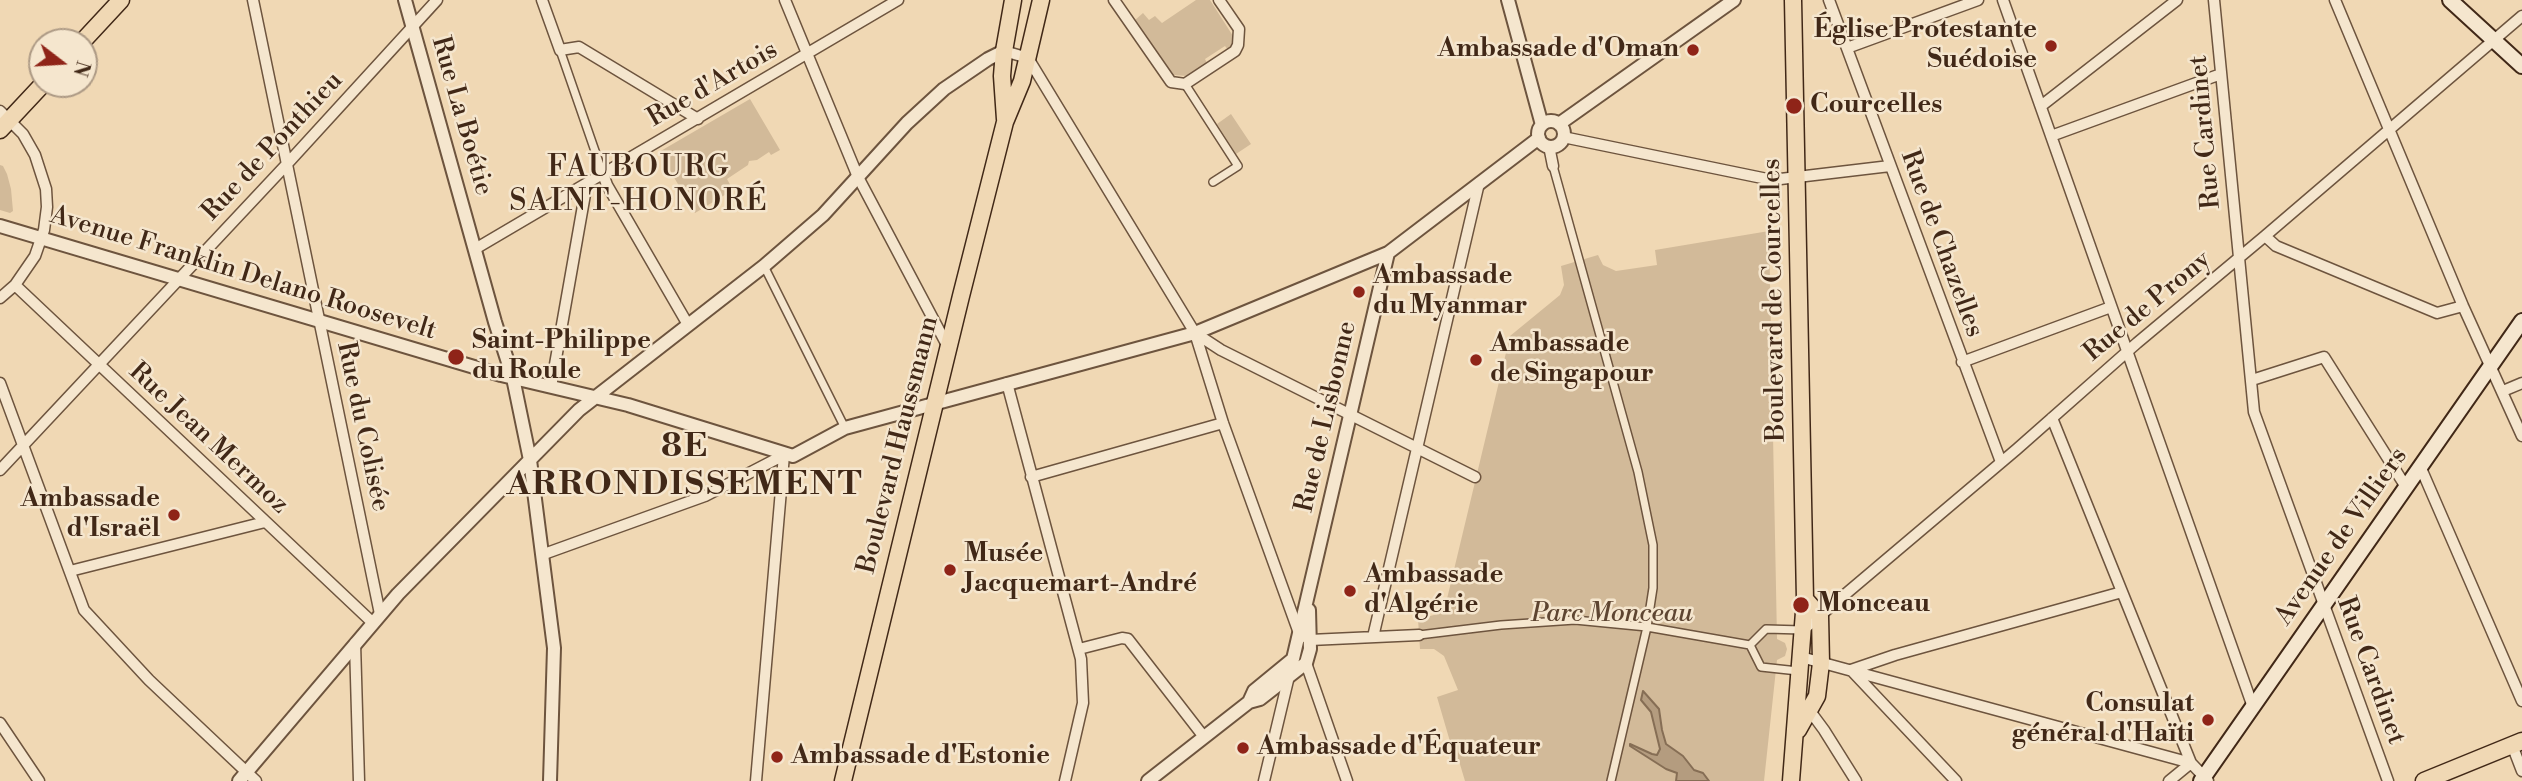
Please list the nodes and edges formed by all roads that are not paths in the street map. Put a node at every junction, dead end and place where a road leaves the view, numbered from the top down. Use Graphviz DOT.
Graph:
graph roads {
  1 [pos="121,0"];
  2 [pos="253,0"];
  3 [pos="405,0"];
  4 [pos="437,0"];
  5 [pos="542,0"];
  6 [pos="785,0"];
  7 [pos="898,0"];
  8 [pos="1013,0"];
  9 [pos="1114,0"];
  10 [pos="1219,0"];
  11 [pos="1508,0"];
  12 [pos="1734,0"];
  13 [pos="1793,0"];
  14 [pos="1829,0"];
  15 [pos="1978,0"];
  16 [pos="2003,0"];
  17 [pos="2177,0"];
  18 [pos="2214,0"];
  19 [pos="2335,0"];
  20 [pos="2450,0"];
  21 [pos="1042,1"];
  22 [pos="2522,16"];
  23 [pos="413,26"];
  24 [pos="95,28"];
  25 [pos="2494,40"];
  26 [pos="1847,48"];
  27 [pos="560,50"];
  28 [pos="1004,51"];
  29 [pos="807,55"];
  30 [pos="1028,58"];
  31 [pos="2522,66"];
  32 [pos="2221,74"];
  33 [pos="1185,85"];
  34 [pos="28,98"];
  35 [pos="2040,106"];
  36 [pos="698,119"];
  37 [pos="3,120"];
  38 [pos="1005,122"];
  39 [pos="1559,124"];
  40 [pos="2390,129"];
  41 [pos="1543,136"];
  42 [pos="2051,136"];
  43 [pos="1563,137"];
  44 [pos="287,164"];
  45 [pos="1553,166"];
  46 [pos="1890,166"];
  47 [pos="603,174"];
  48 [pos="858,177"];
  49 [pos="1797,179"];
  50 [pos="1213,182"];
  51 [pos="587,183"];
  52 [pos="1479,183"];
  53 [pos="0,226"];
  54 [pos="2265,236"];
  55 [pos="42,237"];
  56 [pos="475,248"];
  57 [pos="1388,253"];
  58 [pos="2238,258"];
  59 [pos="764,266"];
  60 [pos="180,278"];
  61 [pos="15,285"];
  62 [pos="0,298"];
  63 [pos="2463,306"];
  64 [pos="2111,307"];
  65 [pos="319,319"];
  66 [pos="2522,321"];
  67 [pos="688,324"];
  68 [pos="1188,334"];
  69 [pos="948,348"];
  70 [pos="2127,352"];
  71 [pos="1962,362"];
  72 [pos="99,363"];
  73 [pos="2490,367"];
  74 [pos="513,378"];
  75 [pos="2252,380"];
  76 [pos="0,383"];
  77 [pos="1007,383"];
  78 [pos="2522,383"];
  79 [pos="551,387"];
  80 [pos="2503,391"];
  81 [pos="594,397"];
  82 [pos="935,403"];
  83 [pos="1352,414"];
  84 [pos="2052,418"];
  85 [pos="1223,423"];
  86 [pos="845,428"];
  87 [pos="2522,436"];
  88 [pos="24,444"];
  89 [pos="1418,448"];
  90 [pos="784,455"];
  91 [pos="530,460"];
  92 [pos="2001,462"];
  93 [pos="2420,466"];
  94 [pos="0,470"];
  95 [pos="1031,477"];
  96 [pos="1475,477"];
  97 [pos="2406,487"];
  98 [pos="265,522"];
  99 [pos="544,554"];
  100 [pos="70,571"];
  101 [pos="2122,592"];
  102 [pos="1805,598"];
  103 [pos="2324,606"];
  104 [pos="1819,616"];
  105 [pos="377,619"];
  106 [pos="1647,627"];
  107 [pos="1803,630"];
  108 [pos="1419,635"];
  109 [pos="1305,637"];
  110 [pos="1373,637"];
  111 [pos="355,643"];
  112 [pos="1750,645"];
  113 [pos="1079,649"];
  114 [pos="1300,661"];
  115 [pos="1821,663"];
  116 [pos="1800,664"];
  117 [pos="1851,670"];
  118 [pos="1289,676"];
  119 [pos="1798,696"];
  120 [pos="2522,701"];
  121 [pos="1249,702"];
  122 [pos="2253,707"];
  123 [pos="1809,710"];
  124 [pos="0,723"];
  125 [pos="1796,736"];
  126 [pos="1204,737"];
  127 [pos="2517,743"];
  128 [pos="2191,764"];
  129 [pos="2522,771"];
  130 [pos="247,779"];
  131 [pos="2204,780"];
  132 [pos="39,781"];
  133 [pos="359,781"];
  134 [pos="550,781"];
  135 [pos="756,781"];
  136 [pos="843,781"];
  137 [pos="1065,781"];
  138 [pos="1148,781"];
  139 [pos="1264,781"];
  140 [pos="1347,781"];
  141 [pos="1611,781"];
  142 [pos="1791,781"];
  143 [pos="1856,781"];
  144 [pos="1956,781"];
  145 [pos="2169,781"];
  146 [pos="2388,781"];
  147 [pos="2424,781"];
  1 -- 24 [label="main road"];
  2 -- 44 [label="street, Rue du Colisée"];
  3 -- 23 [label="street, Rue La Boétie"];
  4 -- 23 [label="street, Rue de Ponthieu"];
  5 -- 27 [label="street"];
  6 -- 29 [label="street"];
  7 -- 29 [label="street, Rue d'Artois"];
  8 -- 28 [label="main road, Boulevard Haussmann"];
  9 -- 33 [label="street"];
  10 -- 33 [label="street"];
  11 -- 41 [label="street"];
  12 -- 39 [label="street"];
  13 -- 49 [label="main road, Boulevard de Courcelles"];
  14 -- 26 [label="street, Rue de Chazelles"];
  15 -- 26 [label="street"];
  16 -- 35 [label="street"];
  17 -- 35 [label="street"];
  18 -- 32 [label="street, Rue Cardinet"];
  19 -- 40 [label="street"];
  20 -- 25 [label="main road"];
  21 -- 30 [label="main road, Boulevard Haussmann"];
  22 -- 25 [label="street, Rue de Prony"];
  23 -- 44 [label="street, Rue de Ponthieu"];
  23 -- 56 [label="street, Rue La Boétie"];
  25 -- 31 [label="main road"];
  25 -- 40 [label="street, Rue de Prony"];
  26 -- 46 [label="street, Rue de Chazelles"];
  27 -- 36 [label="street"];
  27 -- 47 [label="street"];
  28 -- 30 [label="street"];
  28 -- 38 [label="main road, Boulevard Haussmann"];
  28 -- 48 [label="street"];
  29 -- 36 [label="street, Rue d'Artois"];
  29 -- 48 [label="street"];
  30 -- 38 [label="main road, Boulevard Haussmann"];
  30 -- 68 [label="street"];
  32 -- 42 [label="street"];
  32 -- 58 [label="street, Rue Cardinet"];
  33 -- 50 [label="street"];
  34 -- 37 [label="main road"];
  35 -- 42 [label="street"];
  36 -- 47 [label="street, Rue d'Artois"];
  37 -- 55 [label="street"];
  38 -- 69 [label="main road, Boulevard Haussmann"];
  39 -- 41 [label="street"];
  39 -- 43 [label="street"];
  40 -- 54 [label="street, Rue de Prony"];
  40 -- 63 [label="street"];
  41 -- 43 [label="street"];
  41 -- 45 [label="street"];
  41 -- 52 [label="street"];
  42 -- 64 [label="street"];
  43 -- 49 [label="street"];
  44 -- 60 [label="street, Rue de Ponthieu"];
  44 -- 65 [label="street, Rue du Colisée"];
  45 -- 106 [label="street"];
  46 -- 49 [label="street"];
  46 -- 71 [label="street, Rue de Chazelles"];
  47 -- 51 [label="street, Rue d'Artois"];
  47 -- 67 [label="street"];
  48 -- 59 [label="street"];
  48 -- 69 [label="street"];
  49 -- 102 [label="main road, Boulevard de Courcelles"];
  51 -- 56 [label="street, Rue d'Artois"];
  51 -- 79 [label="street"];
  52 -- 57 [label="street"];
  52 -- 89 [label="street"];
  53 -- 55 [label="street, Avenue Franklin Delano Roosevelt"];
  54 -- 58 [label="street, Rue de Prony"];
  54 -- 63 [label="street"];
  55 -- 60 [label="street, Avenue Franklin Delano Roosevelt"];
  55 -- 61 [label="street"];
  56 -- 74 [label="street, Rue La Boétie"];
  57 -- 68 [label="street"];
  57 -- 83 [label="street, Rue de Lisbonne"];
  58 -- 70 [label="street, Rue de Prony"];
  58 -- 75 [label="street, Rue Cardinet"];
  59 -- 67 [label="street"];
  59 -- 86 [label="street"];
  60 -- 65 [label="street, Avenue Franklin Delano Roosevelt"];
  60 -- 72 [label="street, Rue de Ponthieu"];
  61 -- 62 [label="street"];
  61 -- 72 [label="street, Rue Jean Mermoz"];
  63 -- 73 [label="street"];
  64 -- 70 [label="street"];
  64 -- 71 [label="street"];
  65 -- 74 [label="street, Avenue Franklin Delano Roosevelt"];
  65 -- 105 [label="street, Rue du Colisée"];
  66 -- 73 [label="main road, Avenue de Villiers"];
  67 -- 81 [label="street"];
  68 -- 77 [label="street"];
  68 -- 83 [label="street"];
  68 -- 85 [label="street"];
  69 -- 82 [label="main road, Boulevard Haussmann"];
  70 -- 84 [label="street, Rue de Prony"];
  70 -- 122 [label="street"];
  71 -- 92 [label="street, Rue de Chazelles"];
  72 -- 88 [label="street, Rue de Ponthieu"];
  72 -- 98 [label="street, Rue Jean Mermoz"];
  73 -- 80 [label="street"];
  73 -- 93 [label="main road, Avenue de Villiers"];
  74 -- 79 [label="street, Avenue Franklin Delano Roosevelt"];
  74 -- 91 [label="street, Rue La Boétie"];
  75 -- 97 [label="street"];
  75 -- 103 [label="street, Rue Cardinet"];
  76 -- 88 [label="street"];
  77 -- 82 [label="street"];
  77 -- 95 [label="street"];
  78 -- 80 [label="street"];
  79 -- 81 [label="street, Avenue Franklin Delano Roosevelt"];
  80 -- 87 [label="street"];
  81 -- 90 [label="street, Avenue Franklin Delano Roosevelt"];
  81 -- 91 [label="street"];
  82 -- 86 [label="street"];
  82 -- 136 [label="main road, Boulevard Haussmann"];
  83 -- 89 [label="street"];
  83 -- 109 [label="street, Rue de Lisbonne"];
  84 -- 92 [label="street, Rue de Prony"];
  84 -- 101 [label="street"];
  85 -- 95 [label="street"];
  85 -- 109 [label="street"];
  86 -- 90 [label="street"];
  88 -- 94 [label="street, Rue de Ponthieu"];
  88 -- 100 [label="street"];
  89 -- 96 [label="street"];
  89 -- 110 [label="street"];
  90 -- 99 [label="street"];
  90 -- 135 [label="street"];
  91 -- 99 [label="street, Rue La Boétie"];
  91 -- 105 [label="street"];
  92 -- 104 [label="street, Rue de Prony"];
  93 -- 97 [label="main road, Avenue de Villiers"];
  93 -- 120 [label="street"];
  95 -- 113 [label="street"];
  97 -- 103 [label="main road, Avenue de Villiers"];
  98 -- 100 [label="street"];
  98 -- 105 [label="street, Rue Jean Mermoz"];
  99 -- 134 [label="street, Rue La Boétie"];
  100 -- 130 [label="street"];
  101 -- 117 [label="street"];
  101 -- 128 [label="street"];
  102 -- 104 [label="main road"];
  102 -- 107 [label="main road, Boulevard de Courcelles"];
  103 -- 122 [label="main road, Avenue de Villiers"];
  103 -- 146 [label="street, Rue Cardinet"];
  104 -- 107 [label="street, Rue de Prony"];
  104 -- 115 [label="main road"];
  105 -- 111 [label="street"];
  106 -- 108 [label="street"];
  106 -- 112 [label="street"];
  106 -- 141 [label="street"];
  107 -- 112 [label="street"];
  107 -- 116 [label="main road, Boulevard de Courcelles"];
  108 -- 110 [label="street"];
  109 -- 110 [label="street"];
  109 -- 114 [label="street, Rue de Lisbonne"];
  111 -- 130 [label="street"];
  111 -- 133 [label="street"];
  112 -- 116 [label="street"];
  113 -- 126 [label="street"];
  113 -- 137 [label="street"];
  114 -- 118 [label="street"];
  114 -- 121 [label="street"];
  114 -- 140 [label="street"];
  115 -- 116 [label="street"];
  115 -- 117 [label="street"];
  115 -- 123 [label="main road"];
  116 -- 119 [label="main road, Boulevard de Courcelles"];
  117 -- 128 [label="street"];
  117 -- 144 [label="street"];
  118 -- 121 [label="street"];
  118 -- 139 [label="street"];
  119 -- 123 [label="street"];
  119 -- 125 [label="main road, Boulevard de Courcelles"];
  121 -- 126 [label="street"];
  122 -- 131 [label="main road, Avenue de Villiers"];
  123 -- 125 [label="main road"];
  123 -- 143 [label="street"];
  124 -- 132 [label="street"];
  125 -- 142 [label="main road"];
  126 -- 138 [label="street"];
  127 -- 129 [label="street"];
  127 -- 147 [label="main road"];
  128 -- 131 [label="street"];
  128 -- 145 [label="street"];
}
